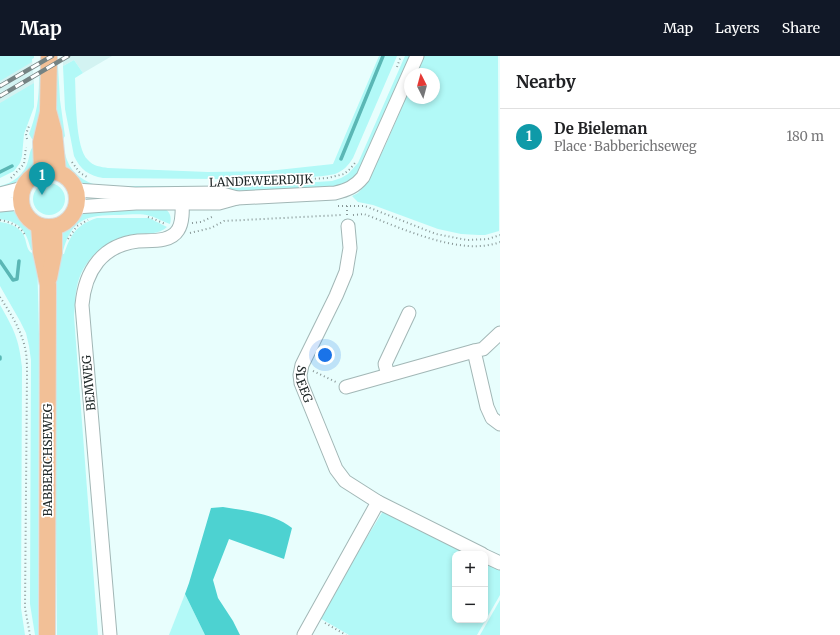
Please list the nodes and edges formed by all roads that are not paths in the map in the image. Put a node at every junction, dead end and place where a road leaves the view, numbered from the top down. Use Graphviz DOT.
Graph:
graph roads {
  1 [pos="48,56"];
  2 [pos="417,56"];
  3 [pos="48,110"];
  4 [pos="42,172"];
  5 [pos="58,172"];
  6 [pos="18,190"];
  7 [pos="76,190"];
  8 [pos="0,194"];
  9 [pos="182,199"];
  10 [pos="0,205"];
  11 [pos="76,207"];
  12 [pos="348,226"];
  13 [pos="46,227"];
  14 [pos="48,285"];
  15 [pos="409,312"];
  16 [pos="500,333"];
  17 [pos="474,351"];
  18 [pos="388,375"];
  19 [pos="346,387"];
  20 [pos="500,424"];
  21 [pos="378,502"];
  22 [pos="476,551"];
  23 [pos="488,557"];
  24 [pos="500,563"];
  25 [pos="47,635"];
  26 [pos="110,635"];
  27 [pos="304,635"];
  1 -- 3 [label="main road"];
  2 -- 9 [label="street, LANDEWEERDIJK"];
  3 -- 4 [label="main road"];
  3 -- 5 [label="main road"];
  4 -- 5 [label="main road"];
  4 -- 6 [label="main road"];
  5 -- 7 [label="main road"];
  6 -- 8 [label="street"];
  6 -- 10 [label="street"];
  6 -- 13 [label="main road"];
  7 -- 9 [label="street, LANDEWEERDIJK"];
  7 -- 11 [label="main road"];
  9 -- 11 [label="street, LANDEWEERDIJK"];
  9 -- 26 [label="street, BEMWEG"];
  11 -- 13 [label="main road"];
  12 -- 21 [label="street, SLEEG"];
  13 -- 14 [label="main road, BABBERICHSEWEG"];
  13 -- 14 [label="main road, BABBERICHSEWEG"];
  14 -- 25 [label="main road, BABBERICHSEWEG"];
  15 -- 18 [label="street"];
  16 -- 17 [label="street"];
  17 -- 18 [label="street"];
  17 -- 20 [label="street"];
  18 -- 19 [label="street"];
  21 -- 22 [label="street, SLEEG"];
  21 -- 27 [label="street"];
  23 -- 24 [label="street"];
}
